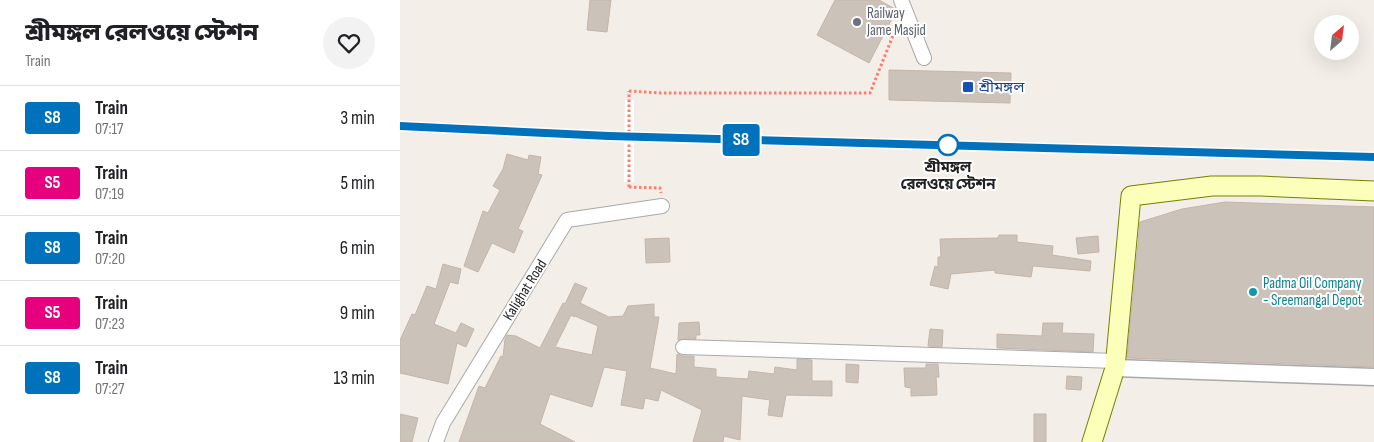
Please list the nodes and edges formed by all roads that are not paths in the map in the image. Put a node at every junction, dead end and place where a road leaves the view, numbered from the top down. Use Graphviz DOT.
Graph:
graph roads {
  1 [pos="902,4"];
  2 [pos="924,58"];
  3 [pos="1374,191"];
  4 [pos="662,206"];
  5 [pos="683,347"];
  6 [pos="1116,364"];
  7 [pos="1374,377"];
  8 [pos="436,442"];
  9 [pos="1092,442"];
  1 -- 2 [label="street"];
  3 -- 6 [label="main road"];
  4 -- 8 [label="street, Kalighat Road"];
  5 -- 6 [label="street"];
  6 -- 7 [label="street"];
  6 -- 9 [label="main road"];
}
